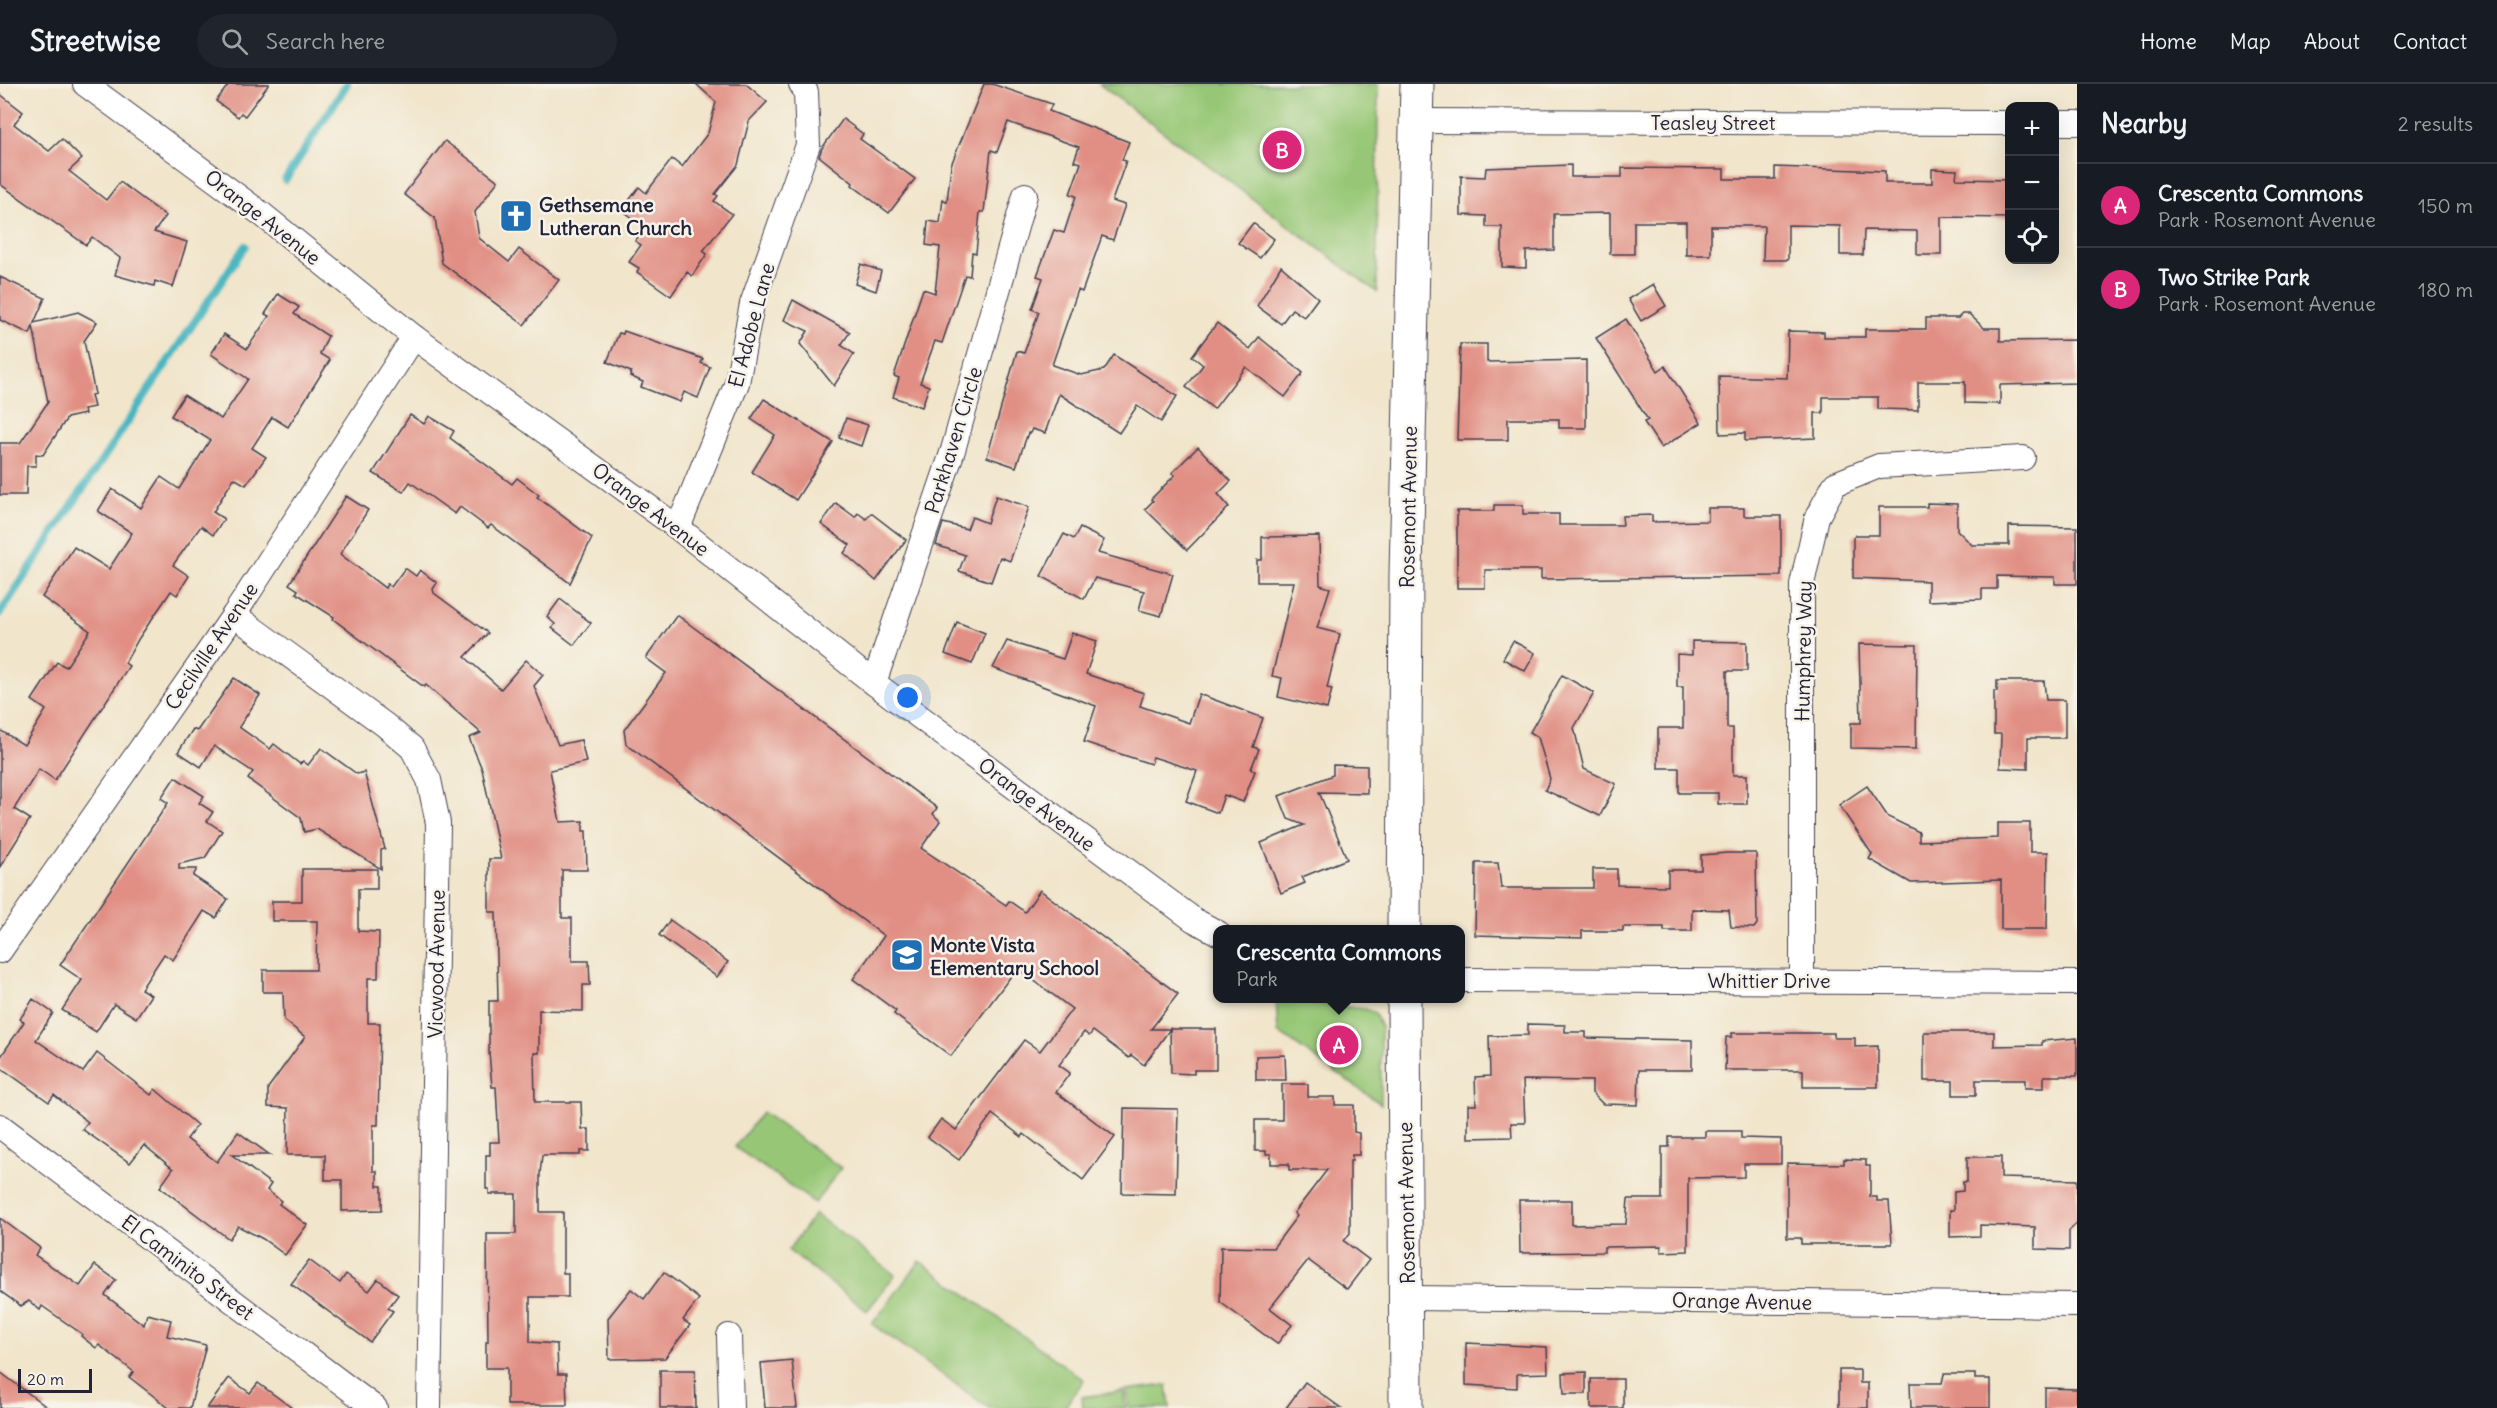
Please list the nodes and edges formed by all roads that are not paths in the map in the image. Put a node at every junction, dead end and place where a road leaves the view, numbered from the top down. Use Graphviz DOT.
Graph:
graph roads {
  1 [pos="85,84"];
  2 [pos="801,84"];
  3 [pos="1417,84"];
  4 [pos="1416,121"];
  5 [pos="2005,123"];
  6 [pos="2059,123"];
  7 [pos="2077,123"];
  8 [pos="1025,195"];
  9 [pos="414,337"];
  10 [pos="2023,458"];
  11 [pos="678,528"];
  12 [pos="234,615"];
  13 [pos="874,683"];
  14 [pos="1404,925"];
  15 [pos="1213,930"];
  16 [pos="0,951"];
  17 [pos="1465,980"];
  18 [pos="1802,980"];
  19 [pos="2077,982"];
  20 [pos="1404,1003"];
  21 [pos="0,1126"];
  22 [pos="1407,1298"];
  23 [pos="2077,1305"];
  24 [pos="729,1336"];
  25 [pos="375,1408"];
  26 [pos="429,1408"];
  27 [pos="731,1408"];
  28 [pos="1406,1408"];
  1 -- 9 [label="street, Orange Avenue"];
  2 -- 11 [label="street, El Adobe Lane"];
  3 -- 4 [label="street, Rosemont Avenue"];
  4 -- 5 [label="street, Teasley Street"];
  4 -- 14 [label="street, Rosemont Avenue"];
  6 -- 7 [label="street"];
  8 -- 13 [label="street, Parkhaven Circle"];
  9 -- 11 [label="street, Orange Avenue"];
  9 -- 12 [label="street, Cecilville Avenue"];
  10 -- 18 [label="street, Humphrey Way"];
  11 -- 13 [label="street, Orange Avenue"];
  12 -- 16 [label="street, Cecilville Avenue"];
  12 -- 26 [label="street, Vicwood Avenue"];
  13 -- 15 [label="street, Orange Avenue"];
  17 -- 18 [label="street, Whittier Drive"];
  18 -- 19 [label="street, Whittier Drive"];
  20 -- 22 [label="street, Rosemont Avenue"];
  21 -- 25 [label="street, El Caminito Street"];
  22 -- 23 [label="street, Orange Avenue"];
  22 -- 28 [label="street, Rosemont Avenue"];
  24 -- 27 [label="street"];
}
